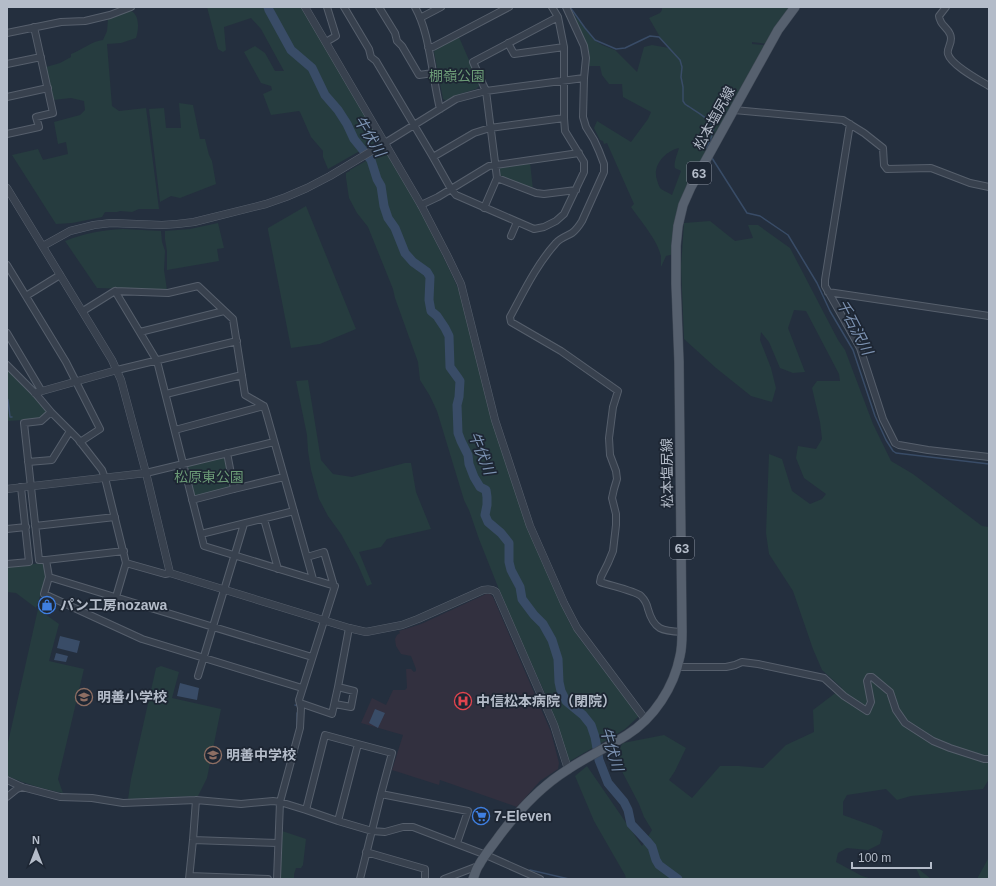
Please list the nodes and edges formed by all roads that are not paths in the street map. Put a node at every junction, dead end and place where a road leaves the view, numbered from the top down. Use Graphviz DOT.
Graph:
graph roads {
  1 [pos="112,7"];
  2 [pos="131,7"];
  3 [pos="305,7"];
  4 [pos="327,7"];
  5 [pos="344,7"];
  6 [pos="379,7"];
  7 [pos="415,7"];
  8 [pos="441,7"];
  9 [pos="509,7"];
  10 [pos="552,7"];
  11 [pos="795,7"];
  12 [pos="946,7"];
  13 [pos="569,8"];
  14 [pos="114,14"];
  15 [pos="558,17"];
  16 [pos="420,18"];
  17 [pos="34,27"];
  18 [pos="7,33"];
  19 [pos="326,42"];
  20 [pos="508,43"];
  21 [pos="428,47"];
  22 [pos="564,47"];
  23 [pos="41,57"];
  24 [pos="7,64"];
  25 [pos="433,73"];
  26 [pos="584,78"];
  27 [pos="564,80"];
  28 [pos="989,86"];
  29 [pos="48,88"];
  30 [pos="486,91"];
  31 [pos="7,97"];
  32 [pos="440,109"];
  33 [pos="734,110"];
  34 [pos="564,118"];
  35 [pos="850,124"];
  36 [pos="414,125"];
  37 [pos="490,128"];
  38 [pos="7,134"];
  39 [pos="384,144"];
  40 [pos="578,153"];
  41 [pos="433,157"];
  42 [pos="496,164"];
  43 [pos="497,178"];
  44 [pos="989,187"];
  45 [pos="450,189"];
  46 [pos="576,190"];
  47 [pos="8,191"];
  48 [pos="421,205"];
  49 [pos="484,208"];
  50 [pos="517,222"];
  51 [pos="511,236"];
  52 [pos="43,246"];
  53 [pos="7,265"];
  54 [pos="9,274"];
  55 [pos="60,275"];
  56 [pos="115,291"];
  57 [pos="828,292"];
  58 [pos="26,296"];
  59 [pos="224,310"];
  60 [pos="83,311"];
  61 [pos="989,316"];
  62 [pos="140,332"];
  63 [pos="7,333"];
  64 [pos="237,341"];
  65 [pos="157,361"];
  66 [pos="7,365"];
  67 [pos="117,370"];
  68 [pos="242,375"];
  69 [pos="77,381"];
  70 [pos="38,391"];
  71 [pos="166,394"];
  72 [pos="264,406"];
  73 [pos="51,412"];
  74 [pos="175,430"];
  75 [pos="70,431"];
  76 [pos="80,442"];
  77 [pos="274,442"];
  78 [pos="226,454"];
  79 [pos="989,457"];
  80 [pos="28,462"];
  81 [pos="183,464"];
  82 [pos="146,473"];
  83 [pos="105,478"];
  84 [pos="284,478"];
  85 [pos="31,486"];
  86 [pos="21,487"];
  87 [pos="7,489"];
  88 [pos="234,489"];
  89 [pos="192,500"];
  90 [pos="294,511"];
  91 [pos="115,517"];
  92 [pos="264,519"];
  93 [pos="244,524"];
  94 [pos="36,526"];
  95 [pos="26,527"];
  96 [pos="7,529"];
  97 [pos="201,534"];
  98 [pos="124,551"];
  99 [pos="234,555"];
  100 [pos="307,557"];
  101 [pos="46,560"];
  102 [pos="126,563"];
  103 [pos="7,564"];
  104 [pos="278,568"];
  105 [pos="170,573"];
  106 [pos="49,577"];
  107 [pos="313,579"];
  108 [pos="334,586"];
  109 [pos="224,590"];
  110 [pos="116,597"];
  111 [pos="324,620"];
  112 [pos="213,627"];
  113 [pos="350,628"];
  114 [pos="682,632"];
  115 [pos="312,657"];
  116 [pos="204,658"];
  117 [pos="678,668"];
  118 [pos="198,676"];
  119 [pos="302,688"];
  120 [pos="338,688"];
  121 [pos="300,703"];
  122 [pos="335,704"];
  123 [pos="644,721"];
  124 [pos="358,744"];
  125 [pos="989,759"];
  126 [pos="571,767"];
  127 [pos="7,780"];
  128 [pos="22,787"];
  129 [pos="381,794"];
  130 [pos="7,797"];
  131 [pos="196,800"];
  132 [pos="280,802"];
  133 [pos="306,810"];
  134 [pos="338,821"];
  135 [pos="372,831"];
  136 [pos="193,840"];
  137 [pos="278,843"];
  138 [pos="457,844"];
  139 [pos="366,852"];
  140 [pos="486,855"];
  141 [pos="478,866"];
  142 [pos="190,877"];
  143 [pos="268,879"];
  144 [pos="277,879"];
  145 [pos="360,879"];
  146 [pos="425,879"];
  147 [pos="444,879"];
  148 [pos="473,879"];
  149 [pos="540,879"];
  1 -- 14 [label="street"];
  2 -- 14 [label="street"];
  3 -- 19 [label="street"];
  4 -- 19 [label="street"];
  5 -- 36 [label="street"];
  6 -- 25 [label="street"];
  7 -- 16 [label="street"];
  8 -- 16 [label="street"];
  9 -- 21 [label="street"];
  10 -- 15 [label="street"];
  11 -- 33 [label="main road, 松本塩尻線 / 63"];
  12 -- 28 [label="street"];
  13 -- 26 [label="street"];
  14 -- 17 [label="street"];
  15 -- 20 [label="street"];
  15 -- 22 [label="street"];
  16 -- 21 [label="street"];
  17 -- 18 [label="street"];
  17 -- 23 [label="street"];
  19 -- 39 [label="street"];
  20 -- 22 [label="street"];
  20 -- 30 [label="street"];
  21 -- 25 [label="street"];
  22 -- 27 [label="street"];
  23 -- 24 [label="street"];
  23 -- 29 [label="street"];
  25 -- 32 [label="street"];
  26 -- 27 [label="street"];
  26 -- 114 [label="street"];
  27 -- 30 [label="street"];
  27 -- 34 [label="street"];
  29 -- 31 [label="street"];
  29 -- 38 [label="street"];
  30 -- 32 [label="street"];
  30 -- 37 [label="street"];
  32 -- 36 [label="street"];
  33 -- 35 [label="street"];
  33 -- 114 [label="main road, 松本塩尻線 / 63"];
  34 -- 37 [label="street"];
  34 -- 40 [label="street"];
  35 -- 44 [label="street"];
  35 -- 57 [label="street"];
  36 -- 39 [label="street"];
  36 -- 41 [label="street"];
  37 -- 41 [label="street"];
  37 -- 42 [label="street"];
  39 -- 48 [label="street"];
  39 -- 52 [label="street"];
  40 -- 42 [label="street"];
  40 -- 46 [label="street"];
  41 -- 45 [label="street"];
  42 -- 43 [label="street"];
  42 -- 45 [label="street"];
  43 -- 46 [label="street"];
  43 -- 49 [label="street"];
  45 -- 48 [label="street"];
  45 -- 49 [label="street"];
  46 -- 50 [label="street"];
  47 -- 52 [label="street"];
  48 -- 123 [label="street"];
  49 -- 50 [label="street"];
  50 -- 51 [label="street"];
  52 -- 55 [label="street"];
  53 -- 54 [label="street"];
  54 -- 58 [label="street"];
  55 -- 58 [label="street"];
  55 -- 60 [label="street"];
  56 -- 59 [label="street"];
  56 -- 60 [label="street"];
  56 -- 62 [label="street"];
  57 -- 61 [label="street"];
  57 -- 79 [label="street"];
  58 -- 69 [label="street"];
  59 -- 62 [label="street"];
  59 -- 64 [label="street"];
  60 -- 67 [label="street"];
  62 -- 65 [label="street"];
  63 -- 70 [label="street"];
  64 -- 65 [label="street"];
  64 -- 68 [label="street"];
  65 -- 67 [label="street"];
  65 -- 71 [label="street"];
  66 -- 70 [label="street"];
  67 -- 69 [label="street"];
  67 -- 82 [label="street"];
  68 -- 71 [label="street"];
  68 -- 72 [label="street"];
  69 -- 70 [label="street"];
  69 -- 76 [label="street"];
  70 -- 73 [label="street"];
  71 -- 74 [label="street"];
  72 -- 74 [label="street"];
  72 -- 77 [label="street"];
  73 -- 75 [label="street"];
  73 -- 80 [label="street"];
  74 -- 81 [label="street"];
  75 -- 76 [label="street"];
  75 -- 80 [label="street"];
  76 -- 83 [label="street"];
  77 -- 78 [label="street"];
  77 -- 84 [label="street"];
  78 -- 81 [label="street"];
  78 -- 88 [label="street"];
  80 -- 85 [label="street"];
  81 -- 82 [label="street"];
  81 -- 89 [label="street"];
  82 -- 83 [label="street"];
  82 -- 105 [label="street"];
  83 -- 85 [label="street"];
  83 -- 91 [label="street"];
  84 -- 88 [label="street"];
  84 -- 90 [label="street"];
  85 -- 86 [label="street"];
  85 -- 94 [label="street"];
  86 -- 87 [label="street"];
  86 -- 95 [label="street"];
  88 -- 89 [label="street"];
  89 -- 97 [label="street"];
  90 -- 92 [label="street"];
  90 -- 100 [label="street"];
  91 -- 94 [label="street"];
  91 -- 98 [label="street"];
  92 -- 93 [label="street"];
  92 -- 104 [label="street"];
  93 -- 97 [label="street"];
  93 -- 99 [label="street"];
  94 -- 101 [label="street"];
  95 -- 96 [label="street"];
  95 -- 103 [label="street"];
  97 -- 99 [label="street"];
  98 -- 101 [label="street"];
  98 -- 102 [label="street"];
  99 -- 104 [label="street"];
  99 -- 109 [label="street"];
  100 -- 107 [label="street"];
  100 -- 108 [label="street"];
  101 -- 106 [label="street"];
  102 -- 105 [label="street"];
  102 -- 110 [label="street"];
  104 -- 107 [label="street"];
  105 -- 109 [label="street"];
  106 -- 110 [label="street"];
  106 -- 116 [label="street"];
  107 -- 108 [label="street"];
  108 -- 111 [label="street"];
  109 -- 111 [label="street"];
  109 -- 112 [label="street"];
  110 -- 112 [label="street"];
  111 -- 113 [label="street"];
  111 -- 115 [label="street"];
  112 -- 115 [label="street"];
  112 -- 116 [label="street"];
  113 -- 120 [label="street"];
  113 -- 126 [label="street"];
  114 -- 117 [label="main road, 松本塩尻線 / 63"];
  115 -- 119 [label="street"];
  116 -- 118 [label="street"];
  116 -- 119 [label="street"];
  117 -- 123 [label="main road, 松本塩尻線 / 63"];
  117 -- 125 [label="street"];
  119 -- 121 [label="street"];
  120 -- 122 [label="street"];
  120 -- 122 [label="street"];
  121 -- 122 [label="street"];
  121 -- 132 [label="street"];
  123 -- 126 [label="main road, 松本塩尻線 / 63"];
  124 -- 129 [label="street"];
  124 -- 133 [label="street"];
  124 -- 134 [label="street"];
  126 -- 140 [label="main road, 松本塩尻線 / 63"];
  127 -- 128 [label="street"];
  128 -- 130 [label="street"];
  128 -- 131 [label="street"];
  129 -- 135 [label="street"];
  129 -- 138 [label="street"];
  131 -- 132 [label="street"];
  131 -- 136 [label="street"];
  132 -- 133 [label="street"];
  132 -- 137 [label="street"];
  133 -- 134 [label="street"];
  134 -- 135 [label="street"];
  135 -- 138 [label="street"];
  135 -- 139 [label="street"];
  136 -- 137 [label="street"];
  136 -- 142 [label="street"];
  137 -- 144 [label="street"];
  138 -- 140 [label="street"];
  139 -- 145 [label="street"];
  139 -- 146 [label="street"];
  140 -- 141 [label="main road, 松本塩尻線 / 63"];
  140 -- 149 [label="street"];
  141 -- 147 [label="street"];
  141 -- 148 [label="main road, 松本塩尻線 / 63"];
  142 -- 143 [label="street"];
}
